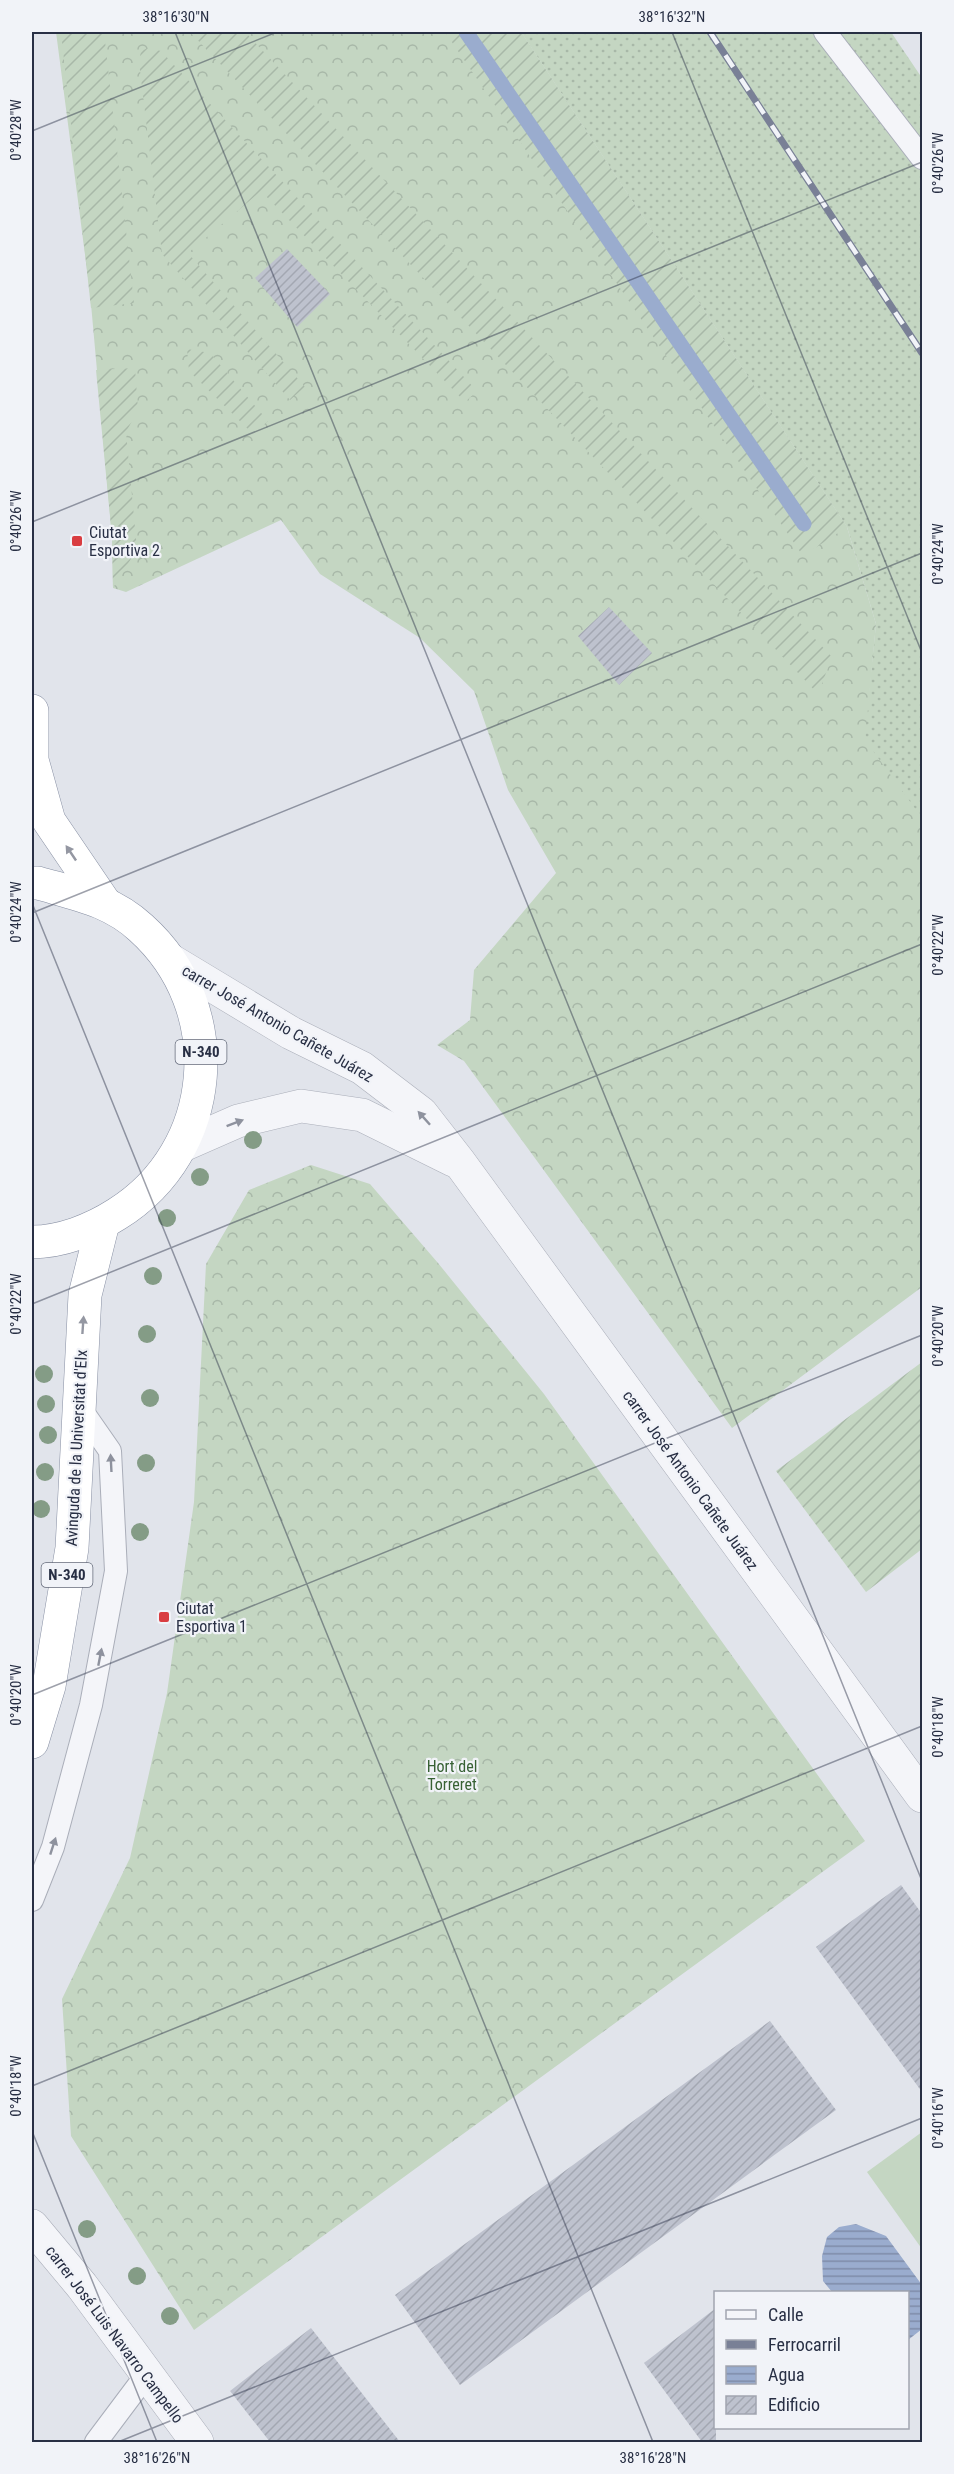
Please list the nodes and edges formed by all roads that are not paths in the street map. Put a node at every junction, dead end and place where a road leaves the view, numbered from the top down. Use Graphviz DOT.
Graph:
graph roads {
  1 [pos="825,32"];
  2 [pos="922,158"];
  3 [pos="32,711"];
  4 [pos="32,883"];
  5 [pos="104,902"];
  6 [pos="170,960"];
  7 [pos="181,1146"];
  8 [pos="460,1163"];
  9 [pos="103,1223"];
  10 [pos="32,1242"];
  11 [pos="78,1405"];
  12 [pos="32,1742"];
  13 [pos="922,1796"];
  14 [pos="32,1900"];
  15 [pos="32,2226"];
  16 [pos="147,2374"];
  17 [pos="96,2442"];
  18 [pos="197,2442"];
  1 -- 2 [label="lane"];
  5 -- 3 [label="highway, N-340, one-way"];
  4 -- 5 [label="highway, N-340"];
  5 -- 6 [label="highway, N-340"];
  6 -- 7 [label="highway, N-340"];
  8 -- 6 [label="street, carrer José Antonio Cañete Juárez, one-way"];
  7 -- 8 [label="street, carrer José Antonio Cañete Juárez, one-way"];
  7 -- 9 [label="highway, N-340"];
  8 -- 13 [label="street, carrer José Antonio Cañete Juárez"];
  9 -- 10 [label="highway, N-340"];
  11 -- 9 [label="highway, Avinguda de la Universitat d'Elx / N-340, one-way"];
  11 -- 12 [label="highway, Avinguda de la Universitat d'Elx / N-340"];
  14 -- 11 [label="lane, one-way"];
  15 -- 16 [label="street, carrer José Luis Navarro Campello"];
  16 -- 17 [label="lane"];
  16 -- 18 [label="street, carrer José Luis Navarro Campello"];
}
